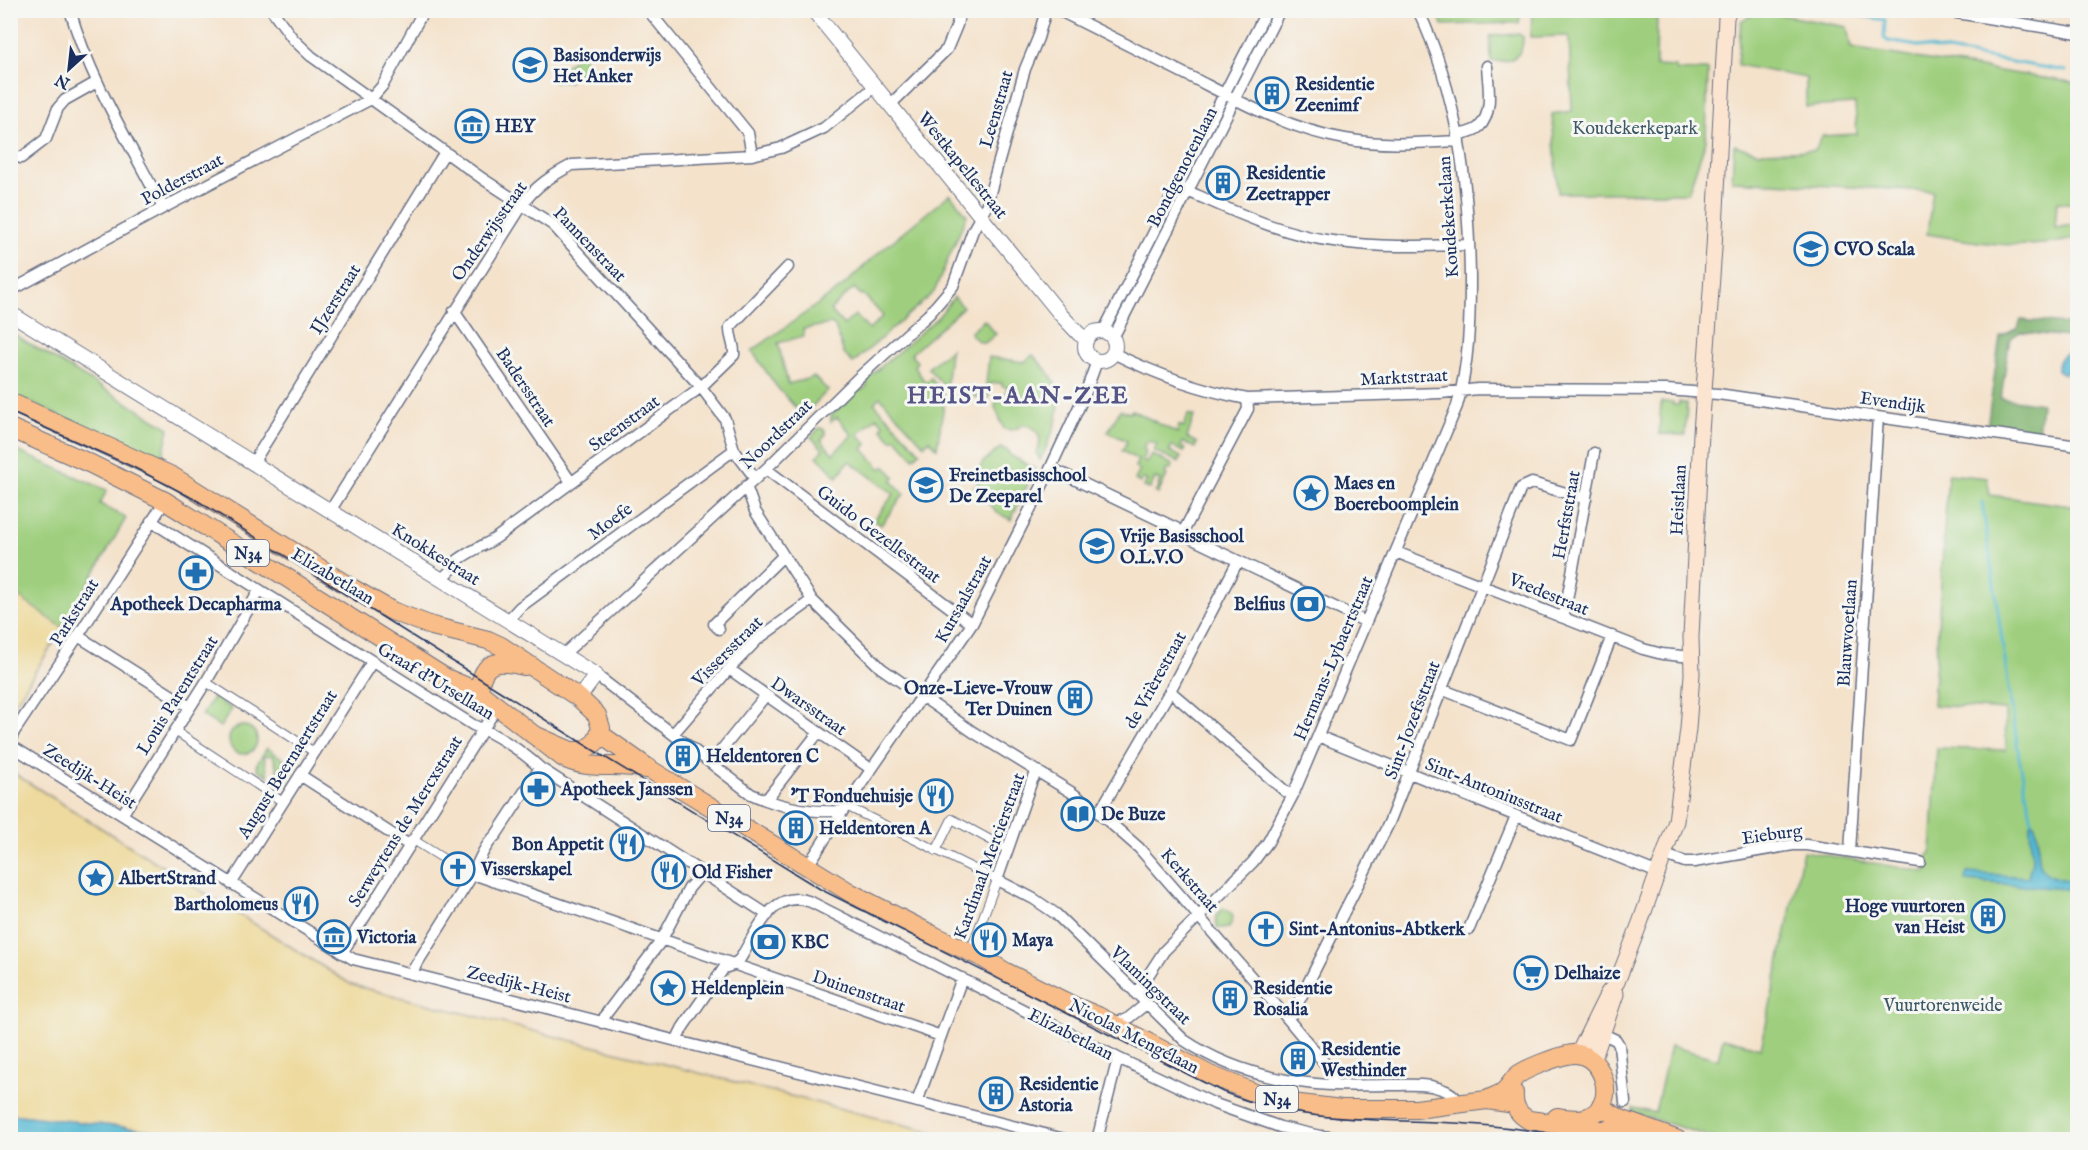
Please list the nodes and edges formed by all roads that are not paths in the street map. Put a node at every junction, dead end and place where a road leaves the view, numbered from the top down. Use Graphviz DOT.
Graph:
graph roads {
  1 [pos="70,10"];
  2 [pos="272,10"];
  3 [pos="423,10"];
  4 [pos="648,10"];
  5 [pos="813,10"];
  6 [pos="960,10"];
  7 [pos="1046,10"];
  8 [pos="1059,10"];
  9 [pos="1267,10"];
  10 [pos="1280,10"];
  11 [pos="1418,10"];
  12 [pos="1939,10"];
  13 [pos="1724,12"];
  14 [pos="2078,33"];
  15 [pos="1487,66"];
  16 [pos="97,82"];
  17 [pos="876,86"];
  18 [pos="1230,97"];
  19 [pos="371,99"];
  20 [pos="891,104"];
  21 [pos="1458,138"];
  22 [pos="10,151"];
  23 [pos="445,152"];
  24 [pos="752,155"];
  25 [pos="1177,186"];
  26 [pos="1188,191"];
  27 [pos="523,204"];
  28 [pos="163,208"];
  29 [pos="981,218"];
  30 [pos="1469,245"];
  31 [pos="788,267"];
  32 [pos="10,291"];
  33 [pos="454,311"];
  34 [pos="10,313"];
  35 [pos="1108,335"];
  36 [pos="1087,339"];
  37 [pos="1113,353"];
  38 [pos="1097,361"];
  39 [pos="701,387"];
  40 [pos="1462,390"];
  41 [pos="1704,393"];
  42 [pos="1247,399"];
  43 [pos="10,402"];
  44 [pos="1878,417"];
  45 [pos="10,428"];
  46 [pos="2078,446"];
  47 [pos="734,450"];
  48 [pos="1594,453"];
  49 [pos="253,463"];
  50 [pos="1051,468"];
  51 [pos="766,469"];
  52 [pos="755,478"];
  53 [pos="572,482"];
  54 [pos="746,486"];
  55 [pos="1586,499"];
  56 [pos="165,501"];
  57 [pos="330,511"];
  58 [pos="151,521"];
  59 [pos="1182,534"];
  60 [pos="1396,552"];
  61 [pos="783,556"];
  62 [pos="1238,561"];
  63 [pos="442,579"];
  64 [pos="1484,585"];
  65 [pos="259,591"];
  66 [pos="812,600"];
  67 [pos="1561,617"];
  68 [pos="508,620"];
  69 [pos="1366,621"];
  70 [pos="972,624"];
  71 [pos="719,629"];
  72 [pos="78,636"];
  73 [pos="1612,636"];
  74 [pos="564,654"];
  75 [pos="1692,657"];
  76 [pos="372,662"];
  77 [pos="535,668"];
  78 [pos="729,669"];
  79 [pos="596,675"];
  80 [pos="206,682"];
  81 [pos="1441,689"];
  82 [pos="1170,691"];
  83 [pos="478,692"];
  84 [pos="765,695"];
  85 [pos="579,698"];
  86 [pos="922,698"];
  87 [pos="190,707"];
  88 [pos="496,707"];
  89 [pos="483,729"];
  90 [pos="175,731"];
  91 [pos="818,733"];
  92 [pos="532,734"];
  93 [pos="600,734"];
  94 [pos="673,734"];
  95 [pos="1318,736"];
  96 [pos="10,743"];
  97 [pos="314,752"];
  98 [pos="711,763"];
  99 [pos="540,768"];
  100 [pos="651,770"];
  101 [pos="871,770"];
  102 [pos="1038,771"];
  103 [pos="1409,774"];
  104 [pos="300,775"];
  105 [pos="1293,795"];
  106 [pos="766,800"];
  107 [pos="283,802"];
  108 [pos="844,809"];
  109 [pos="1100,813"];
  110 [pos="122,815"];
  111 [pos="1516,816"];
  112 [pos="411,842"];
  113 [pos="1007,849"];
  114 [pos="936,851"];
  115 [pos="1850,851"];
  116 [pos="1665,855"];
  117 [pos="1920,862"];
  118 [pos="807,867"];
  119 [pos="701,873"];
  120 [pos="1658,873"];
  121 [pos="472,876"];
  122 [pos="997,880"];
  123 [pos="231,884"];
  124 [pos="768,915"];
  125 [pos="1199,916"];
  126 [pos="1468,929"];
  127 [pos="661,941"];
  128 [pos="970,952"];
  129 [pos="342,953"];
  130 [pos="733,965"];
  131 [pos="411,973"];
  132 [pos="962,978"];
  133 [pos="1617,982"];
  134 [pos="1136,994"];
  135 [pos="1146,1004"];
  136 [pos="1287,1018"];
  137 [pos="1110,1022"];
  138 [pos="602,1023"];
  139 [pos="1603,1034"];
  140 [pos="941,1036"];
  141 [pos="676,1041"];
  142 [pos="1118,1058"];
  143 [pos="1585,1058"];
  144 [pos="1520,1074"];
  145 [pos="1333,1085"];
  146 [pos="1487,1100"];
  147 [pos="917,1101"];
  148 [pos="1624,1102"];
  149 [pos="1460,1104"];
  150 [pos="1515,1104"];
  151 [pos="1600,1107"];
  152 [pos="1550,1124"];
  153 [pos="1320,1138"];
  154 [pos="1068,1140"];
  155 [pos="1097,1140"];
  156 [pos="1359,1140"];
  157 [pos="1651,1140"];
  158 [pos="1678,1140"];
  1 -- 16 [label="street"];
  2 -- 19 [label="street, Pannenstraat"];
  3 -- 19 [label="street"];
  4 -- 24 [label="street"];
  5 -- 17 [label="street, Westkapellestraat"];
  6 -- 20 [label="street"];
  7 -- 29 [label="street, Leenstraat"];
  8 -- 18 [label="street"];
  9 -- 18 [label="street, Bondgenotenlaan"];
  10 -- 18 [label="street, Bondgenotenlaan"];
  11 -- 21 [label="street, Koudekerkelaan"];
  12 -- 14 [label="street"];
  13 -- 41 [label="main road, Heistlaan"];
  15 -- 21 [label="street"];
  16 -- 22 [label="street"];
  16 -- 28 [label="street"];
  17 -- 20 [label="street, Westkapellestraat"];
  17 -- 24 [label="street, Onderwijsstraat"];
  18 -- 21 [label="street"];
  18 -- 25 [label="street, Bondgenotenlaan"];
  18 -- 26 [label="street, Bondgenotenlaan"];
  19 -- 23 [label="street, Pannenstraat"];
  19 -- 28 [label="street, Polderstraat"];
  20 -- 29 [label="street, Westkapellestraat"];
  21 -- 30 [label="street, Koudekerkelaan"];
  23 -- 27 [label="street, Pannenstraat"];
  23 -- 49 [label="street, IJzerstraat"];
  24 -- 27 [label="street, Onderwijsstraat"];
  25 -- 26 [label="street"];
  25 -- 35 [label="street, Bondgenotenlaan"];
  26 -- 30 [label="street"];
  26 -- 35 [label="street, Bondgenotenlaan"];
  27 -- 33 [label="street, Onderwijsstraat"];
  27 -- 39 [label="street, Pannenstraat"];
  28 -- 32 [label="street, Polderstraat"];
  29 -- 36 [label="street, Westkapellestraat"];
  29 -- 51 [label="street, Noordstraat"];
  30 -- 40 [label="street, Koudekerkelaan"];
  31 -- 39 [label="street, Steenstraat"];
  33 -- 53 [label="street, Badersstraat"];
  33 -- 57 [label="street, Onderwijsstraat"];
  34 -- 49 [label="street, Knokkestraat"];
  35 -- 36 [label="street"];
  35 -- 37 [label="street"];
  36 -- 38 [label="street"];
  37 -- 38 [label="street"];
  37 -- 42 [label="street, Marktstraat"];
  38 -- 50 [label="street, Kursaalstraat"];
  39 -- 47 [label="street, Pannenstraat"];
  39 -- 53 [label="street, Steenstraat"];
  40 -- 41 [label="street, Marktstraat"];
  40 -- 42 [label="street, Marktstraat"];
  40 -- 60 [label="street, Hermans-Lybaertstraat"];
  41 -- 44 [label="street, Evendijk"];
  41 -- 75 [label="main road, Heistlaan"];
  42 -- 59 [label="street"];
  43 -- 77 [label="main road, Elizabetlaan / N34"];
  44 -- 46 [label="street, Evendijk"];
  44 -- 115 [label="street, Blauwvoetlaan"];
  45 -- 56 [label="main road, Elizabetlaan / N34"];
  47 -- 52 [label="street, Pannenstraat"];
  47 -- 68 [label="street, Moefe"];
  48 -- 55 [label="street, Herfststraat"];
  49 -- 57 [label="street, Knokkestraat"];
  50 -- 59 [label="street"];
  50 -- 70 [label="street, Kursaalstraat"];
  51 -- 52 [label="street, Noordstraat"];
  51 -- 70 [label="street, Guido Gezellestraat"];
  52 -- 54 [label="street, Noordstraat"];
  53 -- 63 [label="street, Steenstraat"];
  54 -- 61 [label="street"];
  54 -- 74 [label="street, Noordstraat"];
  55 -- 64 [label="street, Sint-Jozefsstraat"];
  55 -- 67 [label="street, Herfststraat"];
  56 -- 58 [label="street, Parkstraat"];
  56 -- 83 [label="main road, Elizabetlaan / N34"];
  57 -- 63 [label="street, Knokkestraat"];
  58 -- 65 [label="street, Graaf d'Ursellaan"];
  58 -- 72 [label="street, Parkstraat"];
  59 -- 62 [label="street"];
  60 -- 64 [label="street, Vredestraat"];
  60 -- 69 [label="street, Hermans-Lybaertstraat"];
  61 -- 66 [label="street"];
  61 -- 71 [label="street"];
  62 -- 69 [label="street"];
  62 -- 82 [label="street, de Vrièrestraat"];
  63 -- 68 [label="street, Knokkestraat"];
  64 -- 67 [label="street, Vredestraat"];
  64 -- 81 [label="street, Sint-Jozefsstraat"];
  65 -- 76 [label="street, Graaf d'Ursellaan"];
  65 -- 80 [label="street, Louis Parentstraat"];
  66 -- 78 [label="street, Vissersstraat"];
  66 -- 86 [label="street"];
  67 -- 73 [label="street, Vredestraat"];
  68 -- 74 [label="street, Knokkestraat"];
  69 -- 95 [label="street, Hermans-Lybaertstraat"];
  70 -- 86 [label="street, Kursaalstraat"];
  72 -- 87 [label="street"];
  72 -- 96 [label="street, Parkstraat"];
  73 -- 75 [label="street, Vredestraat"];
  73 -- 81 [label="street"];
  74 -- 79 [label="street, Knokkestraat"];
  75 -- 116 [label="main road, Heistlaan"];
  76 -- 89 [label="street, Graaf d'Ursellaan"];
  76 -- 97 [label="street, August Beernaertstraat"];
  77 -- 83 [label="main road, Elizabetlaan / N34"];
  77 -- 85 [label="main road, Elizabetlaan / N34"];
  78 -- 84 [label="street, Dwarsstraat"];
  78 -- 94 [label="street, Vissersstraat"];
  79 -- 85 [label="street"];
  79 -- 94 [label="street, Knokkestraat"];
  80 -- 87 [label="street, Louis Parentstraat"];
  80 -- 97 [label="street"];
  81 -- 103 [label="street, Sint-Jozefsstraat"];
  82 -- 105 [label="street"];
  82 -- 109 [label="street, de Vrièrestraat"];
  83 -- 88 [label="main road, Elizabetlaan / N34"];
  84 -- 91 [label="street, Dwarsstraat"];
  84 -- 98 [label="street"];
  85 -- 93 [label="main road, Elizabetlaan / N34"];
  86 -- 101 [label="street, Kursaalstraat"];
  86 -- 102 [label="street, Kerkstraat"];
  87 -- 90 [label="street, Louis Parentstraat"];
  88 -- 89 [label="street, Serweytens de Mercxstraat"];
  88 -- 92 [label="main road, Elizabetlaan / N34"];
  89 -- 99 [label="street, Graaf d'Ursellaan"];
  89 -- 112 [label="street, Serweytens de Mercxstraat"];
  90 -- 107 [label="street"];
  90 -- 110 [label="street, Louis Parentstraat"];
  91 -- 101 [label="street, Dwarsstraat"];
  91 -- 106 [label="street"];
  92 -- 93 [label="main road, Elizabetlaan / N34"];
  92 -- 100 [label="main road, Elizabetlaan / N34"];
  93 -- 100 [label="main road, Elizabetlaan / N34"];
  94 -- 98 [label="street, Knokkestraat"];
  95 -- 103 [label="street, Sint-Antoniusstraat"];
  95 -- 105 [label="street, Hermans-Lybaertstraat"];
  96 -- 110 [label="street, Zeedijk-Heist"];
  97 -- 104 [label="street, August Beernaertstraat"];
  98 -- 106 [label="street, Knokkestraat"];
  99 -- 119 [label="street, Graaf d'Ursellaan"];
  99 -- 121 [label="street"];
  100 -- 118 [label="main road, Elizabetlaan / N34"];
  101 -- 108 [label="street, Kursaalstraat"];
  102 -- 109 [label="street, Kerkstraat"];
  102 -- 113 [label="street, Kardinaal Mercierstraat"];
  103 -- 111 [label="street, Sint-Antoniusstraat"];
  103 -- 136 [label="street, Sint-Jozefsstraat"];
  104 -- 107 [label="street, August Beernaertstraat"];
  104 -- 112 [label="street"];
  105 -- 125 [label="street, Hermans-Lybaertstraat"];
  106 -- 108 [label="street, Knokkestraat"];
  107 -- 123 [label="street, August Beernaertstraat"];
  108 -- 114 [label="street, Vlamingstraat"];
  108 -- 118 [label="street, Kursaalstraat"];
  109 -- 125 [label="street, Kerkstraat"];
  110 -- 123 [label="street, Zeedijk-Heist"];
  111 -- 120 [label="street, Sint-Antoniusstraat"];
  111 -- 126 [label="street"];
  112 -- 121 [label="street"];
  112 -- 129 [label="street, Serweytens de Mercxstraat"];
  113 -- 114 [label="street"];
  113 -- 122 [label="street, Kardinaal Mercierstraat"];
  114 -- 122 [label="street, Vlamingstraat"];
  115 -- 116 [label="street, Eieburg"];
  115 -- 117 [label="street, Eieburg"];
  116 -- 120 [label="main road, Heistlaan"];
  118 -- 128 [label="main road, Nicolas Mengélaan / N34"];
  119 -- 124 [label="street"];
  119 -- 127 [label="street"];
  120 -- 133 [label="main road, Heistlaan"];
  121 -- 127 [label="street"];
  121 -- 131 [label="street"];
  122 -- 128 [label="street, Kardinaal Mercierstraat"];
  122 -- 134 [label="street, Vlamingstraat"];
  123 -- 129 [label="street, Zeedijk-Heist"];
  124 -- 130 [label="street"];
  124 -- 132 [label="street, Elizabetlaan"];
  125 -- 134 [label="street, Hermans-Lybaertstraat"];
  125 -- 136 [label="street, Kerkstraat"];
  127 -- 130 [label="street"];
  127 -- 138 [label="street"];
  128 -- 137 [label="main road, Nicolas Mengélaan / N34"];
  129 -- 131 [label="street, Zeedijk-Heist"];
  130 -- 140 [label="street, Duinenstraat"];
  130 -- 141 [label="street"];
  131 -- 138 [label="street, Zeedijk-Heist"];
  132 -- 140 [label="street"];
  132 -- 142 [label="street, Elizabetlaan"];
  133 -- 139 [label="main road, Heistlaan"];
  133 -- 143 [label="main road, Heistlaan"];
  134 -- 135 [label="street, Vlamingstraat"];
  135 -- 137 [label="street"];
  135 -- 145 [label="street, Vlamingstraat"];
  136 -- 145 [label="street, Kerkstraat"];
  137 -- 149 [label="main road, Nicolas Mengélaan / N34"];
  138 -- 141 [label="street, Zeedijk-Heist"];
  139 -- 143 [label="main road, Heistlaan"];
  139 -- 148 [label="street"];
  140 -- 147 [label="street"];
  141 -- 147 [label="street, Zeedijk-Heist"];
  142 -- 153 [label="street, Elizabetlaan"];
  142 -- 155 [label="street"];
  143 -- 144 [label="main road, N34"];
  143 -- 151 [label="main road"];
  144 -- 146 [label="main road, Nicolas Mengélaan / N34"];
  144 -- 150 [label="main road"];
  145 -- 149 [label="street, Vlamingstraat"];
  146 -- 149 [label="main road, Nicolas Mengélaan / N34"];
  146 -- 150 [label="main road, Nicolas Mengélaan / N34"];
  147 -- 154 [label="street, Zeedijk-Heist"];
  150 -- 152 [label="main road"];
  151 -- 152 [label="main road"];
  151 -- 158 [label="main road"];
  152 -- 157 [label="main road"];
  153 -- 156 [label="street, Elizabetlaan"];
}
